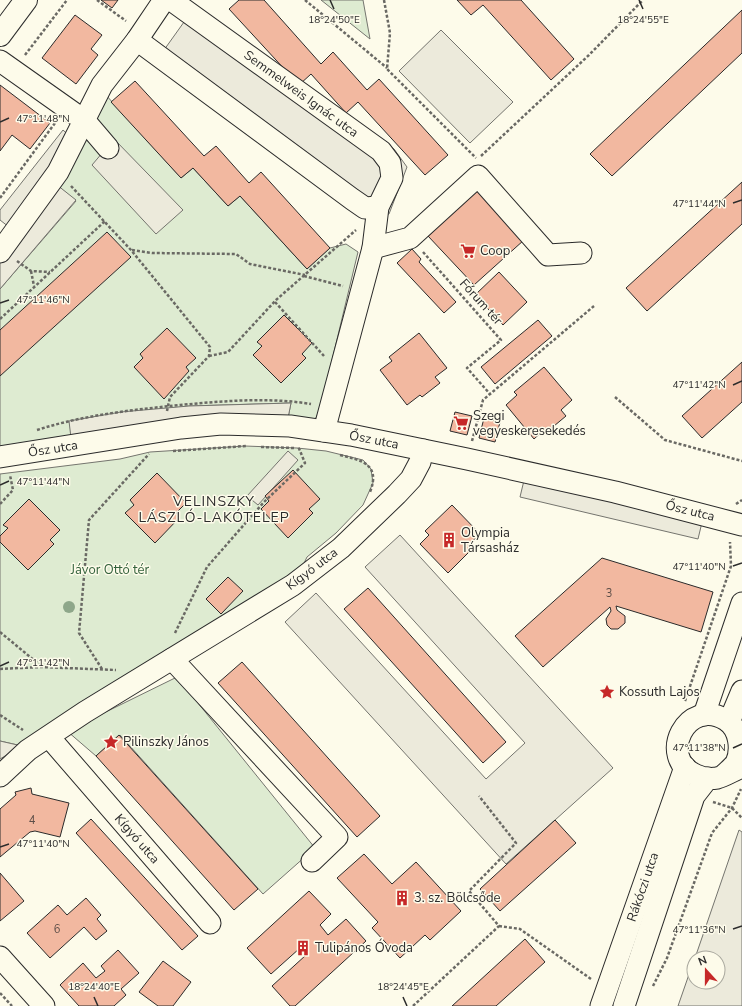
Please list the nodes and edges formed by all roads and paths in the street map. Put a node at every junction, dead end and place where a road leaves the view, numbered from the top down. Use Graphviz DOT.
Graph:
graph roads {
  1 [pos="26,0"];
  2 [pos="68,0"];
  3 [pos="97,0"];
  4 [pos="164,0"];
  5 [pos="171,0"];
  6 [pos="305,0"];
  7 [pos="384,0"];
  8 [pos="643,0"];
  9 [pos="0,35"];
  10 [pos="139,36"];
  11 [pos="21,59"];
  12 [pos="0,61"];
  13 [pos="387,69"];
  14 [pos="49,119"];
  15 [pos="85,121"];
  16 [pos="108,148"];
  17 [pos="478,159"];
  18 [pos="473,163"];
  19 [pos="70,184"];
  20 [pos="0,198"];
  21 [pos="378,207"];
  22 [pos="105,221"];
  23 [pos="358,229"];
  24 [pos="410,238"];
  25 [pos="373,248"];
  26 [pos="131,250"];
  27 [pos="0,252"];
  28 [pos="581,253"];
  29 [pos="50,272"];
  30 [pos="304,275"];
  31 [pos="343,286"];
  32 [pos="34,287"];
  33 [pos="274,302"];
  34 [pos="594,306"];
  35 [pos="0,319"];
  36 [pos="210,356"];
  37 [pos="326,358"];
  38 [pos="490,394"];
  39 [pos="615,397"];
  40 [pos="315,398"];
  41 [pos="168,407"];
  42 [pos="301,428"];
  43 [pos="167,430"];
  44 [pos="32,431"];
  45 [pos="324,431"];
  46 [pos="252,446"];
  47 [pos="260,447"];
  48 [pos="297,448"];
  49 [pos="304,449"];
  50 [pos="423,450"];
  51 [pos="166,451"];
  52 [pos="333,453"];
  53 [pos="143,454"];
  54 [pos="467,459"];
  55 [pos="742,461"];
  56 [pos="5,468"];
  57 [pos="17,472"];
  58 [pos="368,497"];
  59 [pos="742,500"];
  60 [pos="0,504"];
  61 [pos="736,523"];
  62 [pos="742,602"];
  63 [pos="0,632"];
  64 [pos="174,658"];
  65 [pos="41,667"];
  66 [pos="102,669"];
  67 [pos="0,670"];
  68 [pos="117,670"];
  69 [pos="742,690"];
  70 [pos="683,706"];
  71 [pos="0,715"];
  72 [pos="704,715"];
  73 [pos="737,733"];
  74 [pos="46,739"];
  75 [pos="685,767"];
  76 [pos="725,773"];
  77 [pos="0,776"];
  78 [pos="742,787"];
  79 [pos="479,796"];
  80 [pos="732,808"];
  81 [pos="742,818"];
  82 [pos="312,861"];
  83 [pos="210,923"];
  84 [pos="499,926"];
  85 [pos="0,957"];
  86 [pos="0,963"];
  87 [pos="650,992"];
  88 [pos="0,993"];
  89 [pos="604,998"];
  90 [pos="12,1006"];
  91 [pos="38,1006"];
  92 [pos="44,1006"];
  93 [pos="413,1006"];
  94 [pos="624,1006"];
  1 -- 9 [label="main road"];
  2 -- 11 [label="path"];
  3 -- 10 [label="path"];
  4 -- 10 [label="street"];
  5 -- 21 [label="street, Semmelweis Ignác utca"];
  6 -- 13 [label="path"];
  7 -- 13 [label="path"];
  8 -- 17 [label="path"];
  10 -- 15 [label="street"];
  10 -- 21 [label="street"];
  12 -- 15 [label="street"];
  13 -- 17 [label="path"];
  14 -- 20 [label="path"];
  15 -- 16 [label="street"];
  15 -- 27 [label="street"];
  17 -- 18 [label="path"];
  19 -- 22 [label="path"];
  21 -- 25 [label="street, Semmelweis Ignác utca"];
  22 -- 26 [label="path"];
  22 -- 29 [label="path"];
  23 -- 30 [label="path"];
  24 -- 25 [label="street"];
  24 -- 28 [label="street"];
  24 -- 38 [label="path, Fórum tér"];
  25 -- 45 [label="street, Semmelweis Ignác utca"];
  26 -- 30 [label="path"];
  26 -- 36 [label="path"];
  29 -- 32 [label="path"];
  29 -- 32 [label="path"];
  30 -- 31 [label="path"];
  30 -- 33 [label="path"];
  32 -- 35 [label="path"];
  33 -- 36 [label="path"];
  33 -- 37 [label="path"];
  34 -- 38 [label="path"];
  36 -- 41 [label="path"];
  38 -- 54 [label="path"];
  39 -- 55 [label="path"];
  40 -- 41 [label="path"];
  41 -- 43 [label="path"];
  41 -- 44 [label="path"];
  42 -- 43 [label="street, Ősz utca"];
  42 -- 45 [label="street, Ősz utca"];
  42 -- 48 [label="path"];
  43 -- 56 [label="street, Ősz utca"];
  45 -- 50 [label="street, Ősz utca"];
  46 -- 51 [label="path"];
  47 -- 48 [label="path"];
  48 -- 49 [label="path"];
  48 -- 64 [label="path"];
  50 -- 54 [label="street, Ősz utca"];
  50 -- 64 [label="street, Kígyó utca"];
  52 -- 58 [label="path"];
  53 -- 66 [label="path"];
  54 -- 61 [label="street, Ősz utca"];
  56 -- 57 [label="path"];
  56 -- 60 [label="path"];
  59 -- 61 [label="path"];
  61 -- 70 [label="path"];
  62 -- 72 [label="street"];
  63 -- 65 [label="path"];
  64 -- 74 [label="street, Kígyó utca"];
  64 -- 82 [label="street"];
  65 -- 66 [label="path"];
  65 -- 67 [label="path"];
  66 -- 68 [label="path"];
  69 -- 73 [label="street, Rákóczi utca"];
  71 -- 74 [label="path"];
  72 -- 73 [label="street"];
  72 -- 75 [label="street"];
  73 -- 76 [label="street, Rákóczi utca"];
  74 -- 77 [label="street, Kígyó utca"];
  74 -- 83 [label="street, Kígyó utca"];
  75 -- 76 [label="street"];
  75 -- 89 [label="street, Rákóczi utca"];
  76 -- 94 [label="street, Rákóczi utca"];
  78 -- 80 [label="path"];
  79 -- 84 [label="path"];
  80 -- 81 [label="path"];
  80 -- 87 [label="path"];
  84 -- 89 [label="path"];
  84 -- 93 [label="path"];
  85 -- 92 [label="street"];
  86 -- 91 [label="street"];
  88 -- 90 [label="path"];
}
